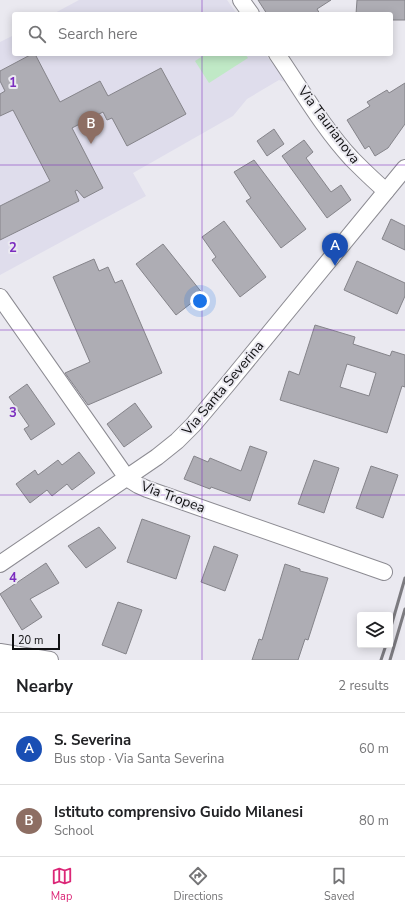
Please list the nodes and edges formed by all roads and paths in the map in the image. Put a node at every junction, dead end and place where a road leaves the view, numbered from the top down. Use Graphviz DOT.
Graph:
graph roads {
  1 [pos="241,0"];
  2 [pos="250,12"];
  3 [pos="279,56"];
  4 [pos="405,168"];
  5 [pos="386,191"];
  6 [pos="0,297"];
  7 [pos="127,478"];
  8 [pos="0,564"];
  9 [pos="384,572"];
  10 [pos="0,652"];
  11 [pos="50,660"];
  1 -- 2 [label="street"];
  3 -- 5 [label="street, Via Taurianova"];
  4 -- 5 [label="street, Via Santa Severina"];
  5 -- 7 [label="street, Via Santa Severina"];
  6 -- 7 [label="street, Via Tropea"];
  7 -- 8 [label="street, Via Santa Severina"];
  7 -- 9 [label="street, Via Tropea"];
  10 -- 11 [label="street"];
}
